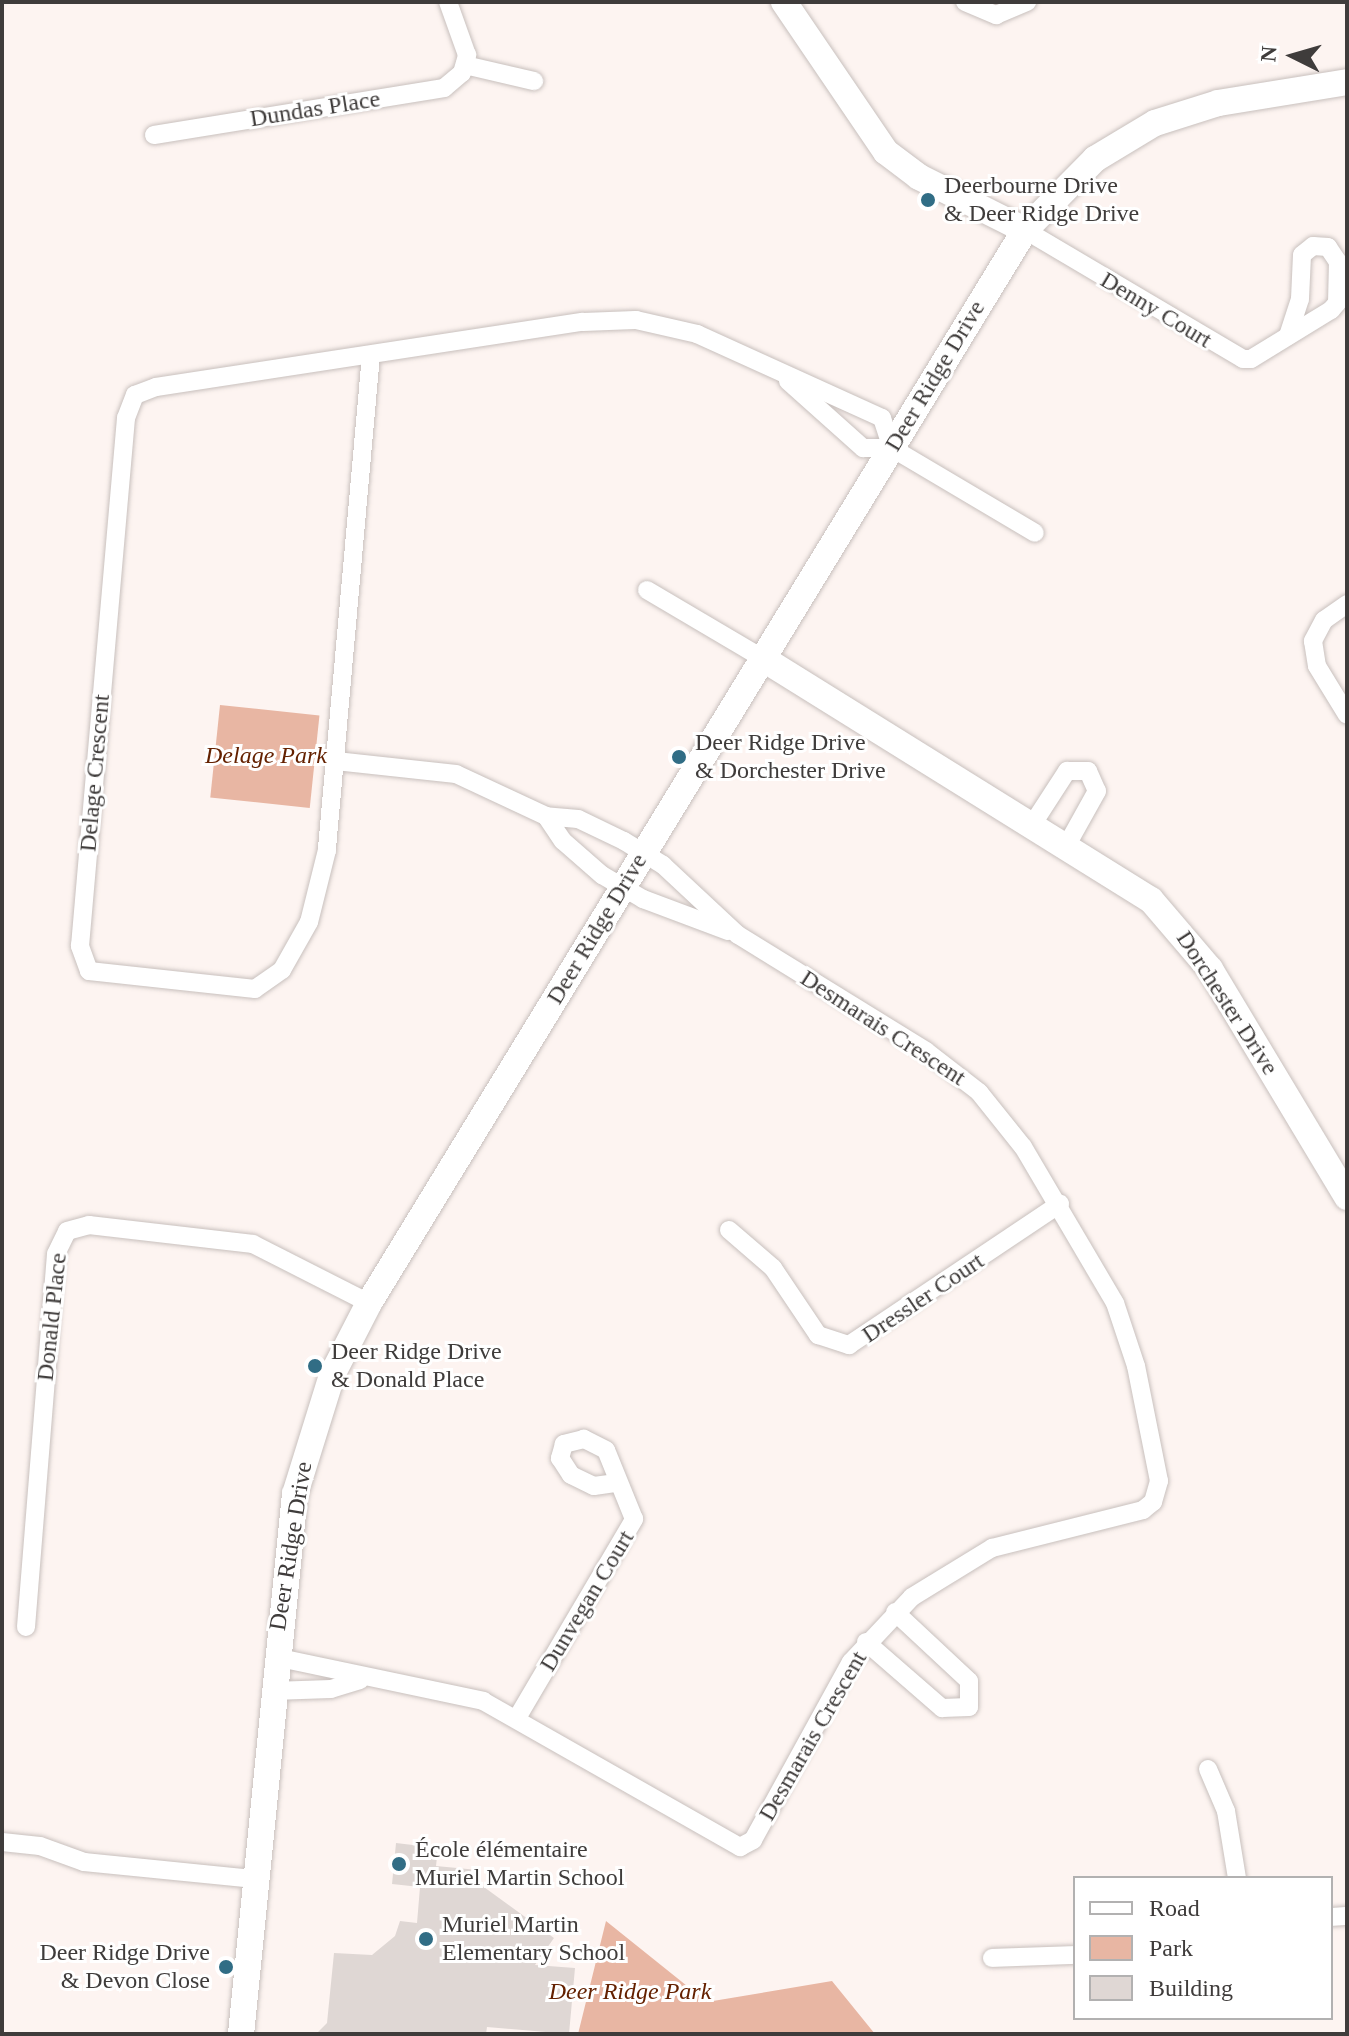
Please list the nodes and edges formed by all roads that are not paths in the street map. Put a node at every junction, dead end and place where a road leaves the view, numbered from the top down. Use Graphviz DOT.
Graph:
graph roads {
  1 [pos="448,2"];
  2 [pos="784,2"];
  3 [pos="965,2"];
  4 [pos="1027,2"];
  5 [pos="465,65"];
  6 [pos="534,81"];
  7 [pos="1347,82"];
  8 [pos="154,135"];
  9 [pos="1025,230"];
  10 [pos="1288,336"];
  11 [pos="371,355"];
  12 [pos="783,377"];
  13 [pos="892,448"];
  14 [pos="1035,533"];
  15 [pos="647,590"];
  16 [pos="1347,604"];
  17 [pos="762,658"];
  18 [pos="1347,715"];
  19 [pos="336,761"];
  20 [pos="546,816"];
  21 [pos="1034,822"];
  22 [pos="1068,843"];
  23 [pos="643,853"];
  24 [pos="623,887"];
  25 [pos="738,935"];
  26 [pos="1339,1165"];
  27 [pos="1347,1197"];
  28 [pos="1060,1204"];
  29 [pos="729,1230"];
  30 [pos="369,1303"];
  31 [pos="615,1483"];
  32 [pos="895,1612"];
  33 [pos="26,1627"];
  34 [pos="866,1642"];
  35 [pos="275,1657"];
  36 [pos="360,1680"];
  37 [pos="272,1691"];
  38 [pos="517,1718"];
  39 [pos="1208,1769"];
  40 [pos="2,1842"];
  41 [pos="1237,1876"];
  42 [pos="255,1879"];
  43 [pos="1073,1955"];
  44 [pos="992,1958"];
  45 [pos="241,2034"];
  1 -- 5 [label="street"];
  2 -- 9 [label="street"];
  3 -- 4 [label="street"];
  5 -- 6 [label="street"];
  5 -- 8 [label="street, Dundas Place"];
  7 -- 9 [label="street, Deer Ridge Drive"];
  9 -- 10 [label="street, Denny Court"];
  9 -- 13 [label="street, Deer Ridge Drive"];
  10 -- 10 [label="street, Denny Court"];
  11 -- 12 [label="street, Delage Crescent"];
  11 -- 19 [label="street, Delage Crescent"];
  11 -- 19 [label="street, Delage Crescent"];
  12 -- 13 [label="street, Delage Crescent"];
  12 -- 13 [label="street, Delage Crescent"];
  13 -- 14 [label="street"];
  13 -- 17 [label="street, Deer Ridge Drive"];
  15 -- 17 [label="street"];
  16 -- 18 [label="street"];
  17 -- 21 [label="street, Dorchester Drive"];
  17 -- 23 [label="street, Deer Ridge Drive"];
  19 -- 20 [label="street"];
  20 -- 23 [label="street"];
  20 -- 24 [label="street"];
  21 -- 22 [label="street, Dorchester Drive"];
  21 -- 22 [label="street"];
  22 -- 26 [label="street, Dorchester Drive"];
  23 -- 24 [label="street, Deer Ridge Drive"];
  23 -- 25 [label="street, Desmarais Crescent"];
  24 -- 25 [label="street, Desmarais Crescent"];
  24 -- 30 [label="street, Deer Ridge Drive"];
  25 -- 28 [label="street, Desmarais Crescent"];
  26 -- 27 [label="street, Dorchester Drive"];
  28 -- 29 [label="street, Dressler Court"];
  28 -- 32 [label="street, Desmarais Crescent"];
  30 -- 33 [label="street, Donald Place"];
  30 -- 35 [label="street, Deer Ridge Drive"];
  31 -- 38 [label="street, Dunvegan Court"];
  32 -- 34 [label="street, Desmarais Crescent"];
  32 -- 34 [label="street"];
  34 -- 38 [label="street, Desmarais Crescent"];
  35 -- 36 [label="street, Desmarais Crescent"];
  35 -- 37 [label="street, Deer Ridge Drive"];
  36 -- 37 [label="street, Desmarais Crescent"];
  36 -- 38 [label="street, Desmarais Crescent"];
  37 -- 42 [label="street, Deer Ridge Drive"];
  39 -- 41 [label="street"];
  40 -- 42 [label="street"];
  42 -- 45 [label="street, Deer Ridge Drive"];
  43 -- 44 [label="street"];
}
